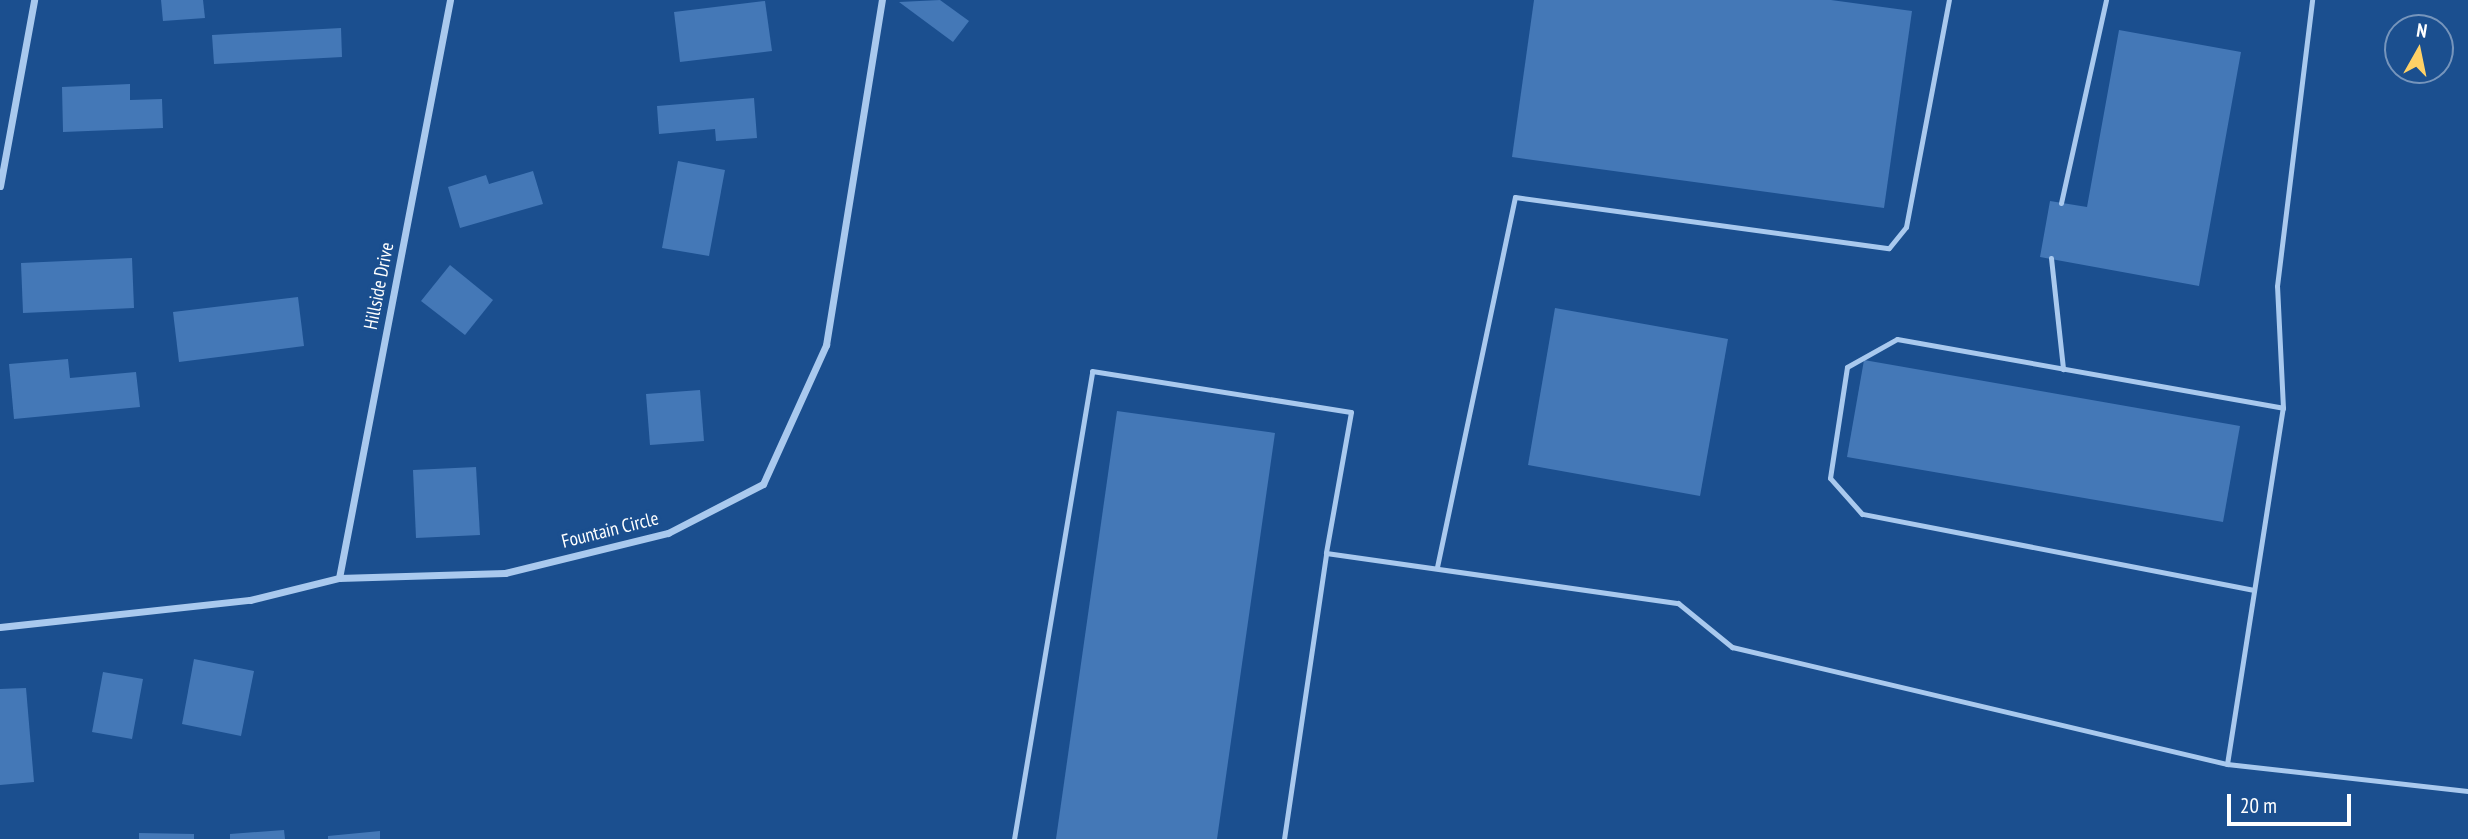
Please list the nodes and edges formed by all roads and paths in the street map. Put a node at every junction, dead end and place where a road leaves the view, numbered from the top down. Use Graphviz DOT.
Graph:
graph roads {
  1 [pos="34,0"];
  2 [pos="450,0"];
  3 [pos="882,0"];
  4 [pos="1949,0"];
  5 [pos="2106,0"];
  6 [pos="2312,0"];
  7 [pos="0,186"];
  8 [pos="2061,203"];
  9 [pos="2051,258"];
  10 [pos="2063,369"];
  11 [pos="2283,408"];
  12 [pos="1326,553"];
  13 [pos="1437,567"];
  14 [pos="339,578"];
  15 [pos="2254,590"];
  16 [pos="0,627"];
  17 [pos="2227,764"];
  18 [pos="2468,791"];
  19 [pos="1014,839"];
  20 [pos="1283,839"];
  1 -- 7 [label="street"];
  2 -- 14 [label="street, Hillside Drive"];
  3 -- 14 [label="street, Fountain Circle"];
  4 -- 13 [label="lane"];
  5 -- 8 [label="lane"];
  6 -- 11 [label="lane"];
  9 -- 10 [label="lane"];
  10 -- 11 [label="lane"];
  10 -- 15 [label="lane"];
  11 -- 15 [label="lane"];
  12 -- 13 [label="lane"];
  12 -- 19 [label="lane"];
  12 -- 20 [label="lane"];
  13 -- 17 [label="lane"];
  14 -- 16 [label="street, Fountain Circle"];
  15 -- 17 [label="lane"];
  17 -- 18 [label="lane"];
}
